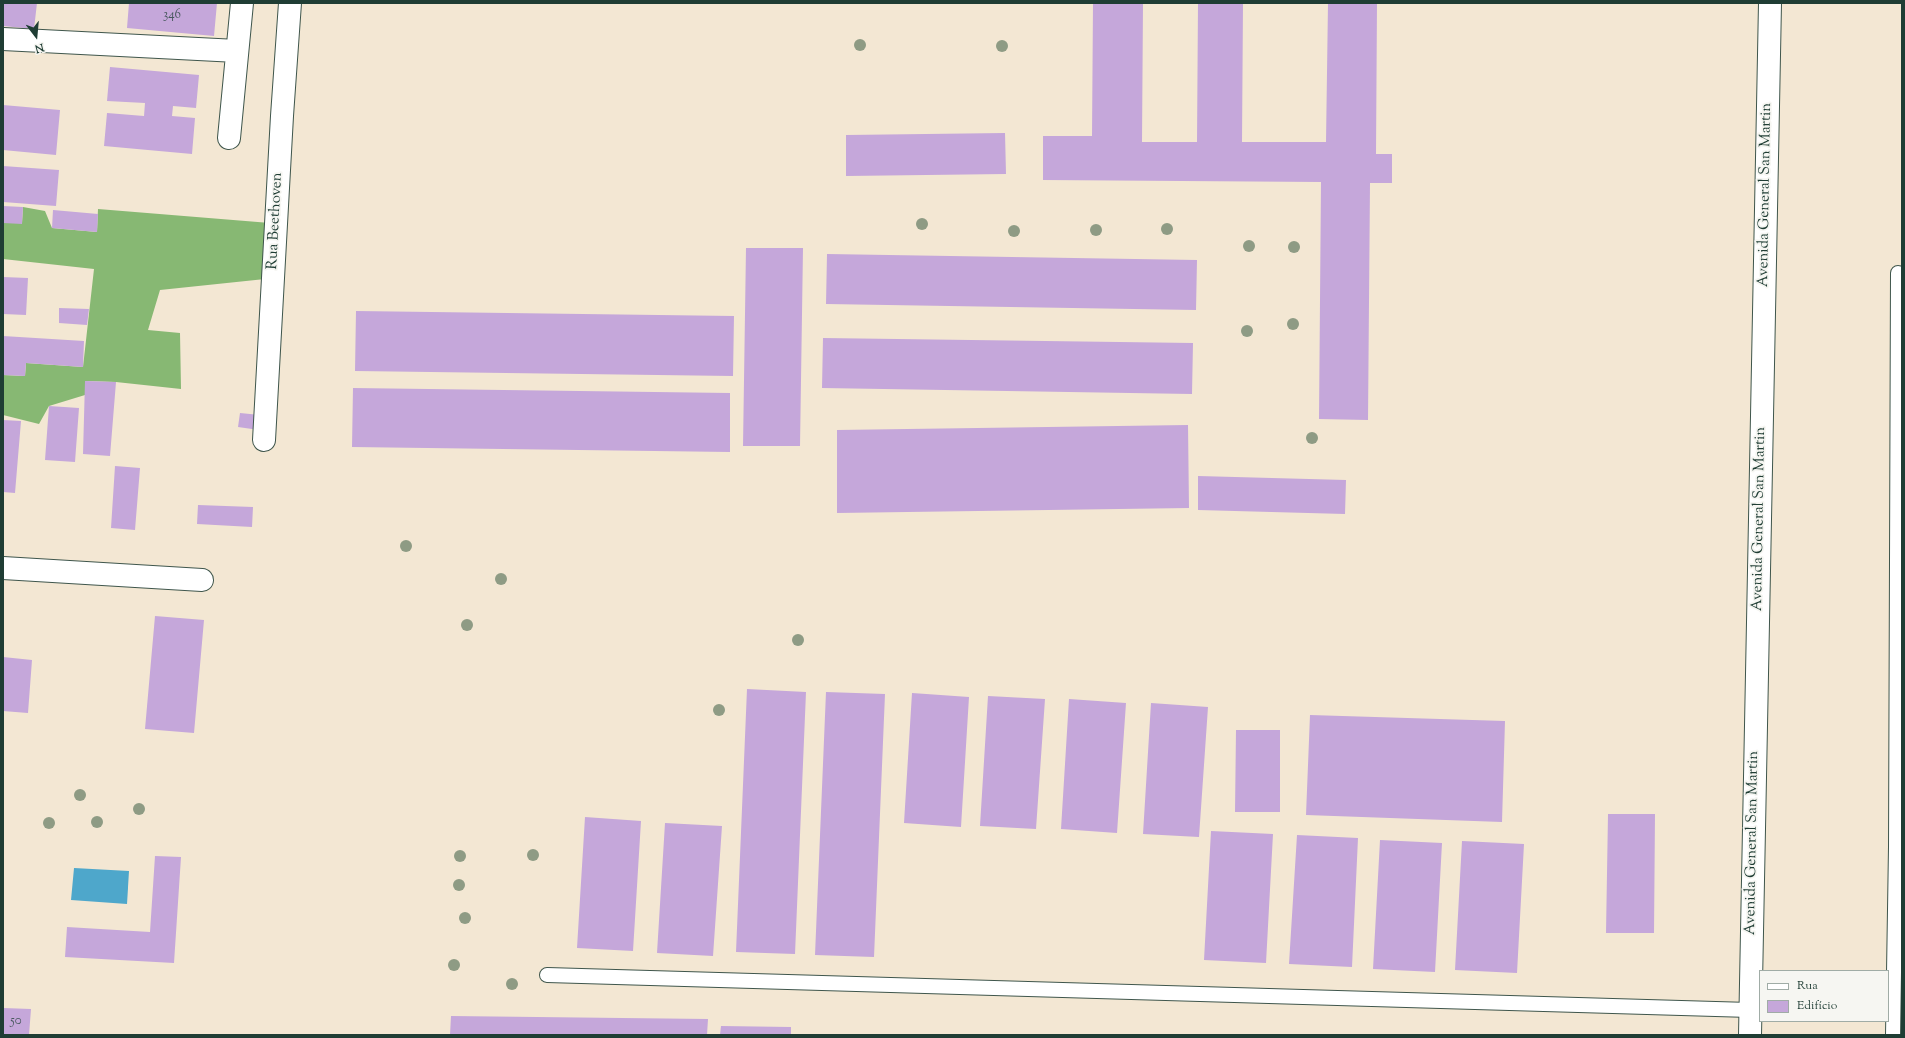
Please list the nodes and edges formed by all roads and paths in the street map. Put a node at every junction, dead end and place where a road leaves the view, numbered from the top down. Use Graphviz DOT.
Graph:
graph roads {
  1 [pos="242,3"];
  2 [pos="290,3"];
  3 [pos="1770,3"];
  4 [pos="3,39"];
  5 [pos="237,52"];
  6 [pos="229,138"];
  7 [pos="1898,273"];
  8 [pos="264,440"];
  9 [pos="1900,564"];
  10 [pos="3,568"];
  11 [pos="202,580"];
  12 [pos="1899,782"];
  13 [pos="547,975"];
  14 [pos="1750,1010"];
  15 [pos="1750,1035"];
  16 [pos="1893,1035"];
  1 -- 5 [label="main road"];
  2 -- 8 [label="main road, Rua Beethoven"];
  3 -- 14 [label="main road, Avenida General San Martin"];
  4 -- 5 [label="main road"];
  5 -- 6 [label="main road"];
  7 -- 9 [label="lane"];
  9 -- 12 [label="lane"];
  10 -- 11 [label="main road"];
  12 -- 16 [label="lane"];
  13 -- 14 [label="lane"];
  14 -- 15 [label="main road, Avenida General San Martin"];
}
